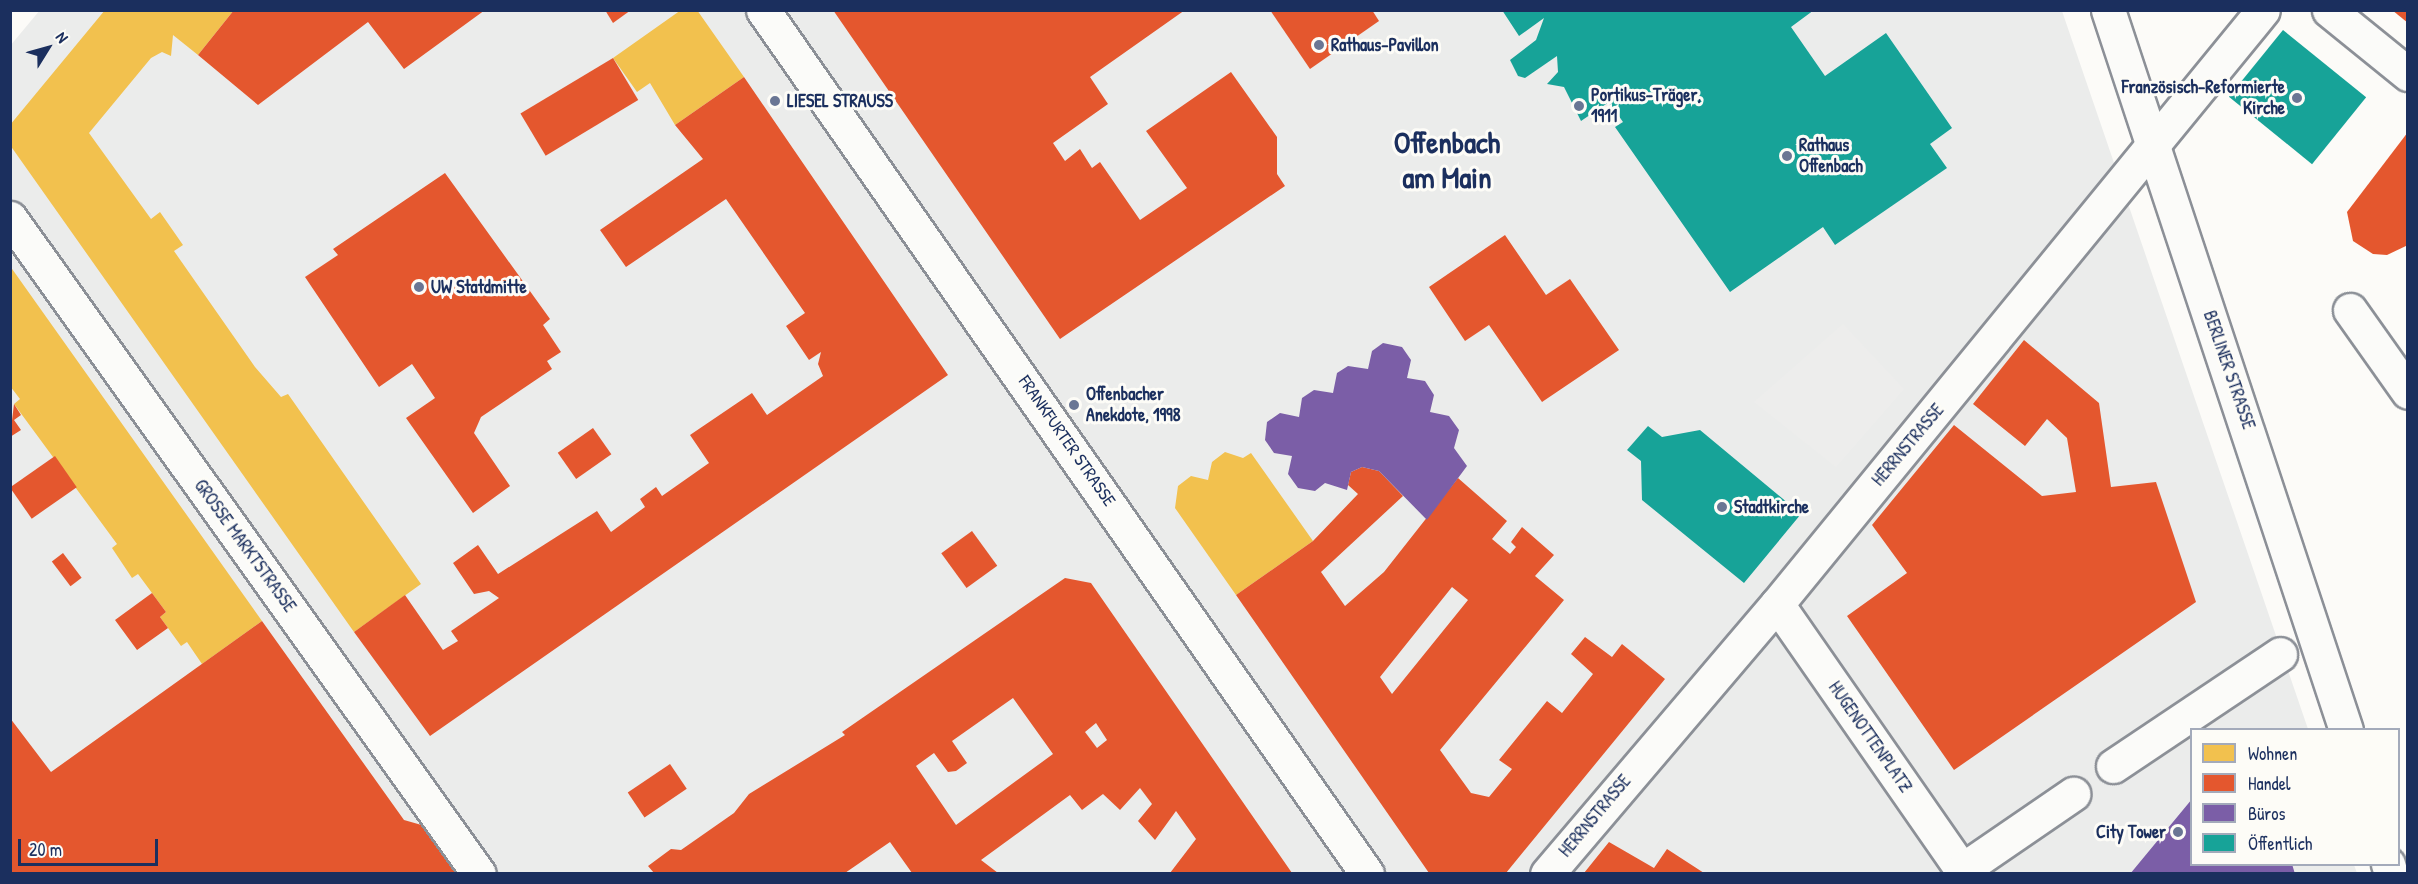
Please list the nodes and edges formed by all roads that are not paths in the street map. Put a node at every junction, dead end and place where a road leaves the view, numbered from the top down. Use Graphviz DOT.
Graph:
graph roads {
  1 [pos="764,10"];
  2 [pos="2108,10"];
  3 [pos="2263,10"];
  4 [pos="2329,10"];
  5 [pos="2408,74"];
  6 [pos="2153,146"];
  7 [pos="10,218"];
  8 [pos="2350,310"];
  9 [pos="2408,392"];
  10 [pos="1777,604"];
  11 [pos="2280,654"];
  12 [pos="2346,728"];
  13 [pos="2112,766"];
  14 [pos="2073,795"];
  15 [pos="1963,872"];
  16 [pos="479,873"];
  17 [pos="1367,873"];
  18 [pos="1547,873"];
  1 -- 17 [label="street, FRANKFURTER STRASSE"];
  2 -- 6 [label="street, BERLINER STRASSE"];
  3 -- 6 [label="street, HERRNSTRASSE"];
  4 -- 5 [label="street"];
  6 -- 10 [label="street, HERRNSTRASSE"];
  6 -- 12 [label="street, BERLINER STRASSE"];
  7 -- 16 [label="street, GROSSE MARKTSTRASSE"];
  8 -- 9 [label="street"];
  10 -- 15 [label="street, HUGENOTTENPLATZ"];
  10 -- 18 [label="street, HERRNSTRASSE"];
  11 -- 13 [label="street"];
  14 -- 15 [label="street, HUGENOTTENPLATZ"];
}
